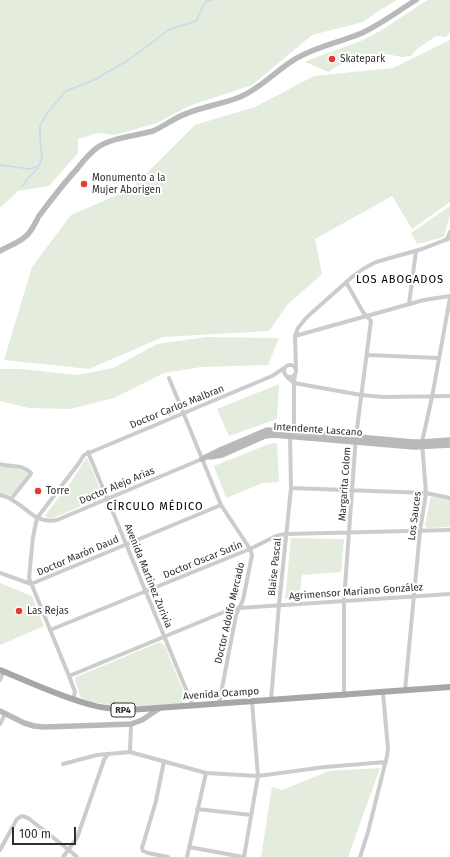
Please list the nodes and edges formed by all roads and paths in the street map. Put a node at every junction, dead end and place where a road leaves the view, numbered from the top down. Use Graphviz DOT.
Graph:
graph roads {
  1 [pos="416,0"];
  2 [pos="450,232"];
  3 [pos="450,238"];
  4 [pos="445,240"];
  5 [pos="416,251"];
  6 [pos="0,252"];
  7 [pos="346,282"];
  8 [pos="450,297"];
  9 [pos="409,304"];
  10 [pos="367,316"];
  11 [pos="295,336"];
  12 [pos="295,354"];
  13 [pos="367,355"];
  14 [pos="439,358"];
  15 [pos="285,366"];
  16 [pos="296,369"];
  17 [pos="295,374"];
  18 [pos="272,376"];
  19 [pos="286,376"];
  20 [pos="168,378"];
  21 [pos="294,383"];
  22 [pos="362,395"];
  23 [pos="450,396"];
  24 [pos="432,397"];
  25 [pos="183,413"];
  26 [pos="294,431"];
  27 [pos="290,436"];
  28 [pos="356,439"];
  29 [pos="450,440"];
  30 [pos="422,445"];
  31 [pos="450,445"];
  32 [pos="88,452"];
  33 [pos="202,459"];
  34 [pos="0,464"];
  35 [pos="291,488"];
  36 [pos="352,491"];
  37 [pos="426,493"];
  38 [pos="0,495"];
  39 [pos="107,498"];
  40 [pos="450,498"];
  41 [pos="11,499"];
  42 [pos="221,505"];
  43 [pos="37,518"];
  44 [pos="450,530"];
  45 [pos="420,531"];
  46 [pos="350,533"];
  47 [pos="286,534"];
  48 [pos="126,544"];
  49 [pos="250,549"];
  50 [pos="0,573"];
  51 [pos="31,584"];
  52 [pos="145,592"];
  53 [pos="450,594"];
  54 [pos="414,596"];
  55 [pos="344,600"];
  56 [pos="279,605"];
  57 [pos="239,608"];
  58 [pos="50,630"];
  59 [pos="164,637"];
  60 [pos="2,671"];
  61 [pos="69,676"];
  62 [pos="0,680"];
  63 [pos="450,687"];
  64 [pos="405,691"];
  65 [pos="383,693"];
  66 [pos="344,696"];
  67 [pos="74,699"];
  68 [pos="271,700"];
  69 [pos="252,702"];
  70 [pos="219,704"];
  71 [pos="193,706"];
  72 [pos="160,708"];
  73 [pos="140,710"];
  74 [pos="2,712"];
  75 [pos="142,720"];
  76 [pos="0,724"];
  77 [pos="131,724"];
  78 [pos="130,752"];
  79 [pos="108,754"];
  80 [pos="164,761"];
  81 [pos="386,762"];
  82 [pos="63,764"];
  83 [pos="206,773"];
  84 [pos="258,776"];
  85 [pos="197,809"];
  86 [pos="251,815"];
  87 [pos="189,847"];
  88 [pos="0,850"];
  89 [pos="69,850"];
  90 [pos="63,857"];
  91 [pos="77,857"];
  92 [pos="168,857"];
  93 [pos="187,857"];
  94 [pos="244,857"];
  95 [pos="360,857"];
  1 -- 6 [label="main road"];
  2 -- 4 [label="street"];
  3 -- 4 [label="street"];
  4 -- 5 [label="street"];
  5 -- 7 [label="street"];
  5 -- 9 [label="street"];
  7 -- 10 [label="street, Margarita Colom"];
  7 -- 11 [label="street"];
  8 -- 9 [label="street"];
  8 -- 14 [label="street, Los Sauces"];
  9 -- 10 [label="street"];
  10 -- 11 [label="street"];
  10 -- 13 [label="street, Margarita Colom"];
  11 -- 12 [label="street"];
  12 -- 15 [label="street"];
  12 -- 16 [label="street"];
  13 -- 14 [label="street"];
  13 -- 22 [label="street, Margarita Colom"];
  14 -- 24 [label="street, Los Sauces"];
  15 -- 16 [label="street"];
  15 -- 18 [label="street, Doctor Carlos Malbran"];
  15 -- 19 [label="street"];
  16 -- 17 [label="street"];
  17 -- 19 [label="street"];
  17 -- 21 [label="street"];
  18 -- 19 [label="street, Doctor Carlos Malbran"];
  18 -- 25 [label="street, Doctor Carlos Malbran"];
  19 -- 21 [label="street"];
  20 -- 25 [label="street"];
  21 -- 22 [label="street"];
  21 -- 26 [label="street"];
  22 -- 24 [label="street"];
  22 -- 28 [label="street, Margarita Colom"];
  23 -- 24 [label="street"];
  24 -- 30 [label="street, Los Sauces"];
  25 -- 32 [label="street, Doctor Carlos Malbran"];
  25 -- 33 [label="street"];
  26 -- 27 [label="street"];
  26 -- 28 [label="main road, Intendente Lascano"];
  26 -- 33 [label="main road, Intendente Lascano"];
  27 -- 28 [label="main road, Intendente Lascano"];
  27 -- 33 [label="main road, Intendente Lascano"];
  27 -- 35 [label="street, Blaise Pascal"];
  28 -- 30 [label="main road, Intendente Lascano"];
  28 -- 36 [label="street, Margarita Colom"];
  29 -- 30 [label="main road, Intendente Lascano"];
  30 -- 31 [label="main road, Intendente Lascano"];
  30 -- 37 [label="street, Los Sauces"];
  32 -- 39 [label="street, Avenida Martinez Zurivia"];
  32 -- 43 [label="street"];
  33 -- 39 [label="street, Doctor Alejo Arias"];
  33 -- 42 [label="street"];
  34 -- 41 [label="street"];
  35 -- 36 [label="street"];
  35 -- 47 [label="street, Blaise Pascal"];
  36 -- 37 [label="street"];
  36 -- 46 [label="street, Margarita Colom"];
  37 -- 40 [label="street"];
  37 -- 45 [label="street, Los Sauces"];
  38 -- 41 [label="street"];
  39 -- 43 [label="street, Doctor Alejo Arias"];
  39 -- 48 [label="street, Avenida Martinez Zurivia"];
  41 -- 43 [label="street"];
  42 -- 48 [label="street, Doctor Marón Daud"];
  42 -- 49 [label="street"];
  43 -- 51 [label="street"];
  44 -- 45 [label="street, Doctor Oscar Sutin"];
  45 -- 46 [label="street, Doctor Oscar Sutin"];
  45 -- 54 [label="street, Los Sauces"];
  46 -- 47 [label="street, Doctor Oscar Sutin"];
  46 -- 55 [label="street, Margarita Colom"];
  47 -- 49 [label="street, Doctor Oscar Sutin"];
  47 -- 56 [label="street, Blaise Pascal"];
  48 -- 51 [label="street, Doctor Marón Daud"];
  48 -- 52 [label="street, Avenida Martinez Zurivia"];
  49 -- 52 [label="street, Doctor Oscar Sutin"];
  49 -- 57 [label="street, Doctor Adolfo Mercado"];
  50 -- 51 [label="street"];
  51 -- 58 [label="street"];
  52 -- 58 [label="street, Doctor Oscar Sutin"];
  52 -- 59 [label="street, Avenida Martinez Zurivia"];
  53 -- 54 [label="street, Agrimensor Mariano González"];
  54 -- 55 [label="street, Agrimensor Mariano González"];
  54 -- 64 [label="street, Los Sauces"];
  55 -- 56 [label="street, Agrimensor Mariano González"];
  55 -- 66 [label="street, Margarita Colom"];
  56 -- 57 [label="street, Agrimensor Mariano González"];
  56 -- 68 [label="street, Blaise Pascal"];
  57 -- 59 [label="street, Agrimensor Mariano González"];
  57 -- 70 [label="street, Doctor Adolfo Mercado"];
  58 -- 61 [label="street"];
  59 -- 61 [label="street, Agrimensor Mariano González"];
  59 -- 71 [label="street, Avenida Martinez Zurivia"];
  60 -- 62 [label="street"];
  60 -- 67 [label="main road, Avenida Ocampo / RP4"];
  61 -- 67 [label="street"];
  63 -- 64 [label="main road, Avenida Ocampo / RP4"];
  64 -- 65 [label="main road, Avenida Ocampo / RP4"];
  65 -- 66 [label="main road, Avenida Ocampo / RP4"];
  65 -- 81 [label="street"];
  66 -- 68 [label="main road, Avenida Ocampo / RP4"];
  67 -- 73 [label="main road, Avenida Ocampo / RP4"];
  68 -- 69 [label="main road, Avenida Ocampo / RP4"];
  69 -- 70 [label="main road, Avenida Ocampo / RP4"];
  69 -- 84 [label="street"];
  70 -- 71 [label="main road, Avenida Ocampo / RP4"];
  71 -- 72 [label="main road, Avenida Ocampo / RP4"];
  72 -- 73 [label="main road, Avenida Ocampo / RP4"];
  72 -- 75 [label="main road"];
  73 -- 75 [label="main road"];
  74 -- 76 [label="street"];
  74 -- 77 [label="main road"];
  75 -- 77 [label="main road"];
  77 -- 78 [label="street"];
  78 -- 79 [label="street"];
  78 -- 80 [label="street"];
  79 -- 82 [label="street"];
  79 -- 89 [label="street"];
  80 -- 83 [label="street"];
  80 -- 92 [label="street"];
  81 -- 84 [label="street"];
  81 -- 95 [label="street"];
  83 -- 84 [label="street"];
  83 -- 85 [label="street"];
  84 -- 86 [label="street"];
  85 -- 86 [label="street"];
  85 -- 87 [label="street"];
  86 -- 94 [label="street"];
  87 -- 93 [label="street"];
  87 -- 94 [label="street"];
  88 -- 89 [label="street"];
  89 -- 90 [label="street"];
  89 -- 91 [label="street"];
}
